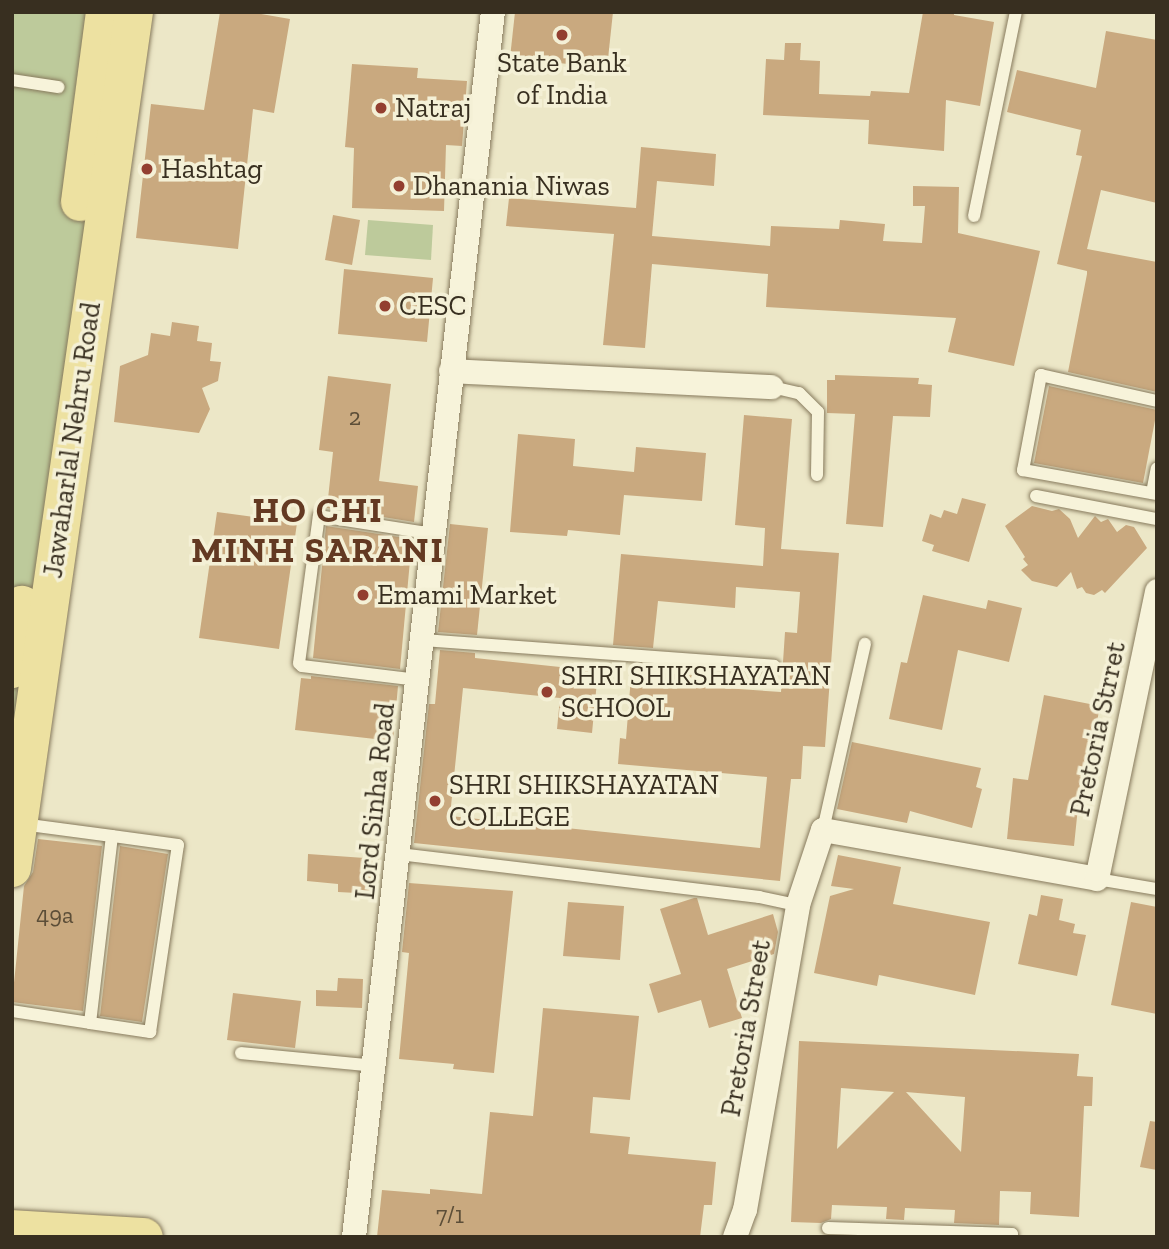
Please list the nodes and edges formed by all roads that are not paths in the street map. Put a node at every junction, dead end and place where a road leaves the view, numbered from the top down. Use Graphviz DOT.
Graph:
graph roads {
  1 [pos="105,12"];
  2 [pos="134,12"];
  3 [pos="493,12"];
  4 [pos="1016,12"];
  5 [pos="12,80"];
  6 [pos="58,87"];
  7 [pos="974,216"];
  8 [pos="451,371"];
  9 [pos="772,387"];
  10 [pos="1157,401"];
  11 [pos="1157,468"];
  12 [pos="817,475"];
  13 [pos="1154,494"];
  14 [pos="1036,496"];
  15 [pos="1157,519"];
  16 [pos="434,534"];
  17 [pos="1157,591"];
  18 [pos="1152,637"];
  19 [pos="423,640"];
  20 [pos="864,644"];
  21 [pos="774,666"];
  22 [pos="12,669"];
  23 [pos="418,680"];
  24 [pos="18,824"];
  25 [pos="822,830"];
  26 [pos="112,836"];
  27 [pos="398,854"];
  28 [pos="12,868"];
  29 [pos="1097,879"];
  30 [pos="1157,889"];
  31 [pos="798,905"];
  32 [pos="12,1011"];
  33 [pos="90,1023"];
  34 [pos="241,1053"];
  35 [pos="375,1066"];
  36 [pos="828,1228"];
  37 [pos="12,1229"];
  38 [pos="144,1237"];
  39 [pos="354,1237"];
  40 [pos="735,1237"];
  41 [pos="1012,1237"];
  1 -- 22 [label="main road, Jawaharlal Nehru Road"];
  2 -- 24 [label="main road, Jawaharlal Nehru Road"];
  3 -- 8 [label="street, Lord Sinha Road"];
  4 -- 7 [label="lane"];
  5 -- 6 [label="lane"];
  8 -- 9 [label="street"];
  8 -- 16 [label="street, Lord Sinha Road"];
  9 -- 12 [label="lane"];
  10 -- 13 [label="lane"];
  11 -- 13 [label="lane"];
  14 -- 15 [label="lane"];
  16 -- 19 [label="street, Lord Sinha Road"];
  16 -- 23 [label="lane"];
  17 -- 18 [label="street, Pretoria Strret"];
  18 -- 29 [label="street, Pretoria Strret"];
  19 -- 21 [label="lane"];
  19 -- 23 [label="street, Lord Sinha Road"];
  20 -- 25 [label="lane"];
  23 -- 27 [label="street, Lord Sinha Road"];
  24 -- 26 [label="lane"];
  24 -- 28 [label="main road, Jawaharlal Nehru Road"];
  25 -- 29 [label="street"];
  25 -- 31 [label="street, Pretoria Street"];
  26 -- 33 [label="lane"];
  26 -- 33 [label="lane"];
  27 -- 31 [label="lane"];
  27 -- 35 [label="street, Lord Sinha Road"];
  29 -- 30 [label="lane"];
  31 -- 40 [label="street, Pretoria Street"];
  32 -- 33 [label="lane"];
  34 -- 35 [label="lane"];
  35 -- 39 [label="street, Lord Sinha Road"];
  36 -- 41 [label="lane"];
  37 -- 38 [label="main road"];
}
